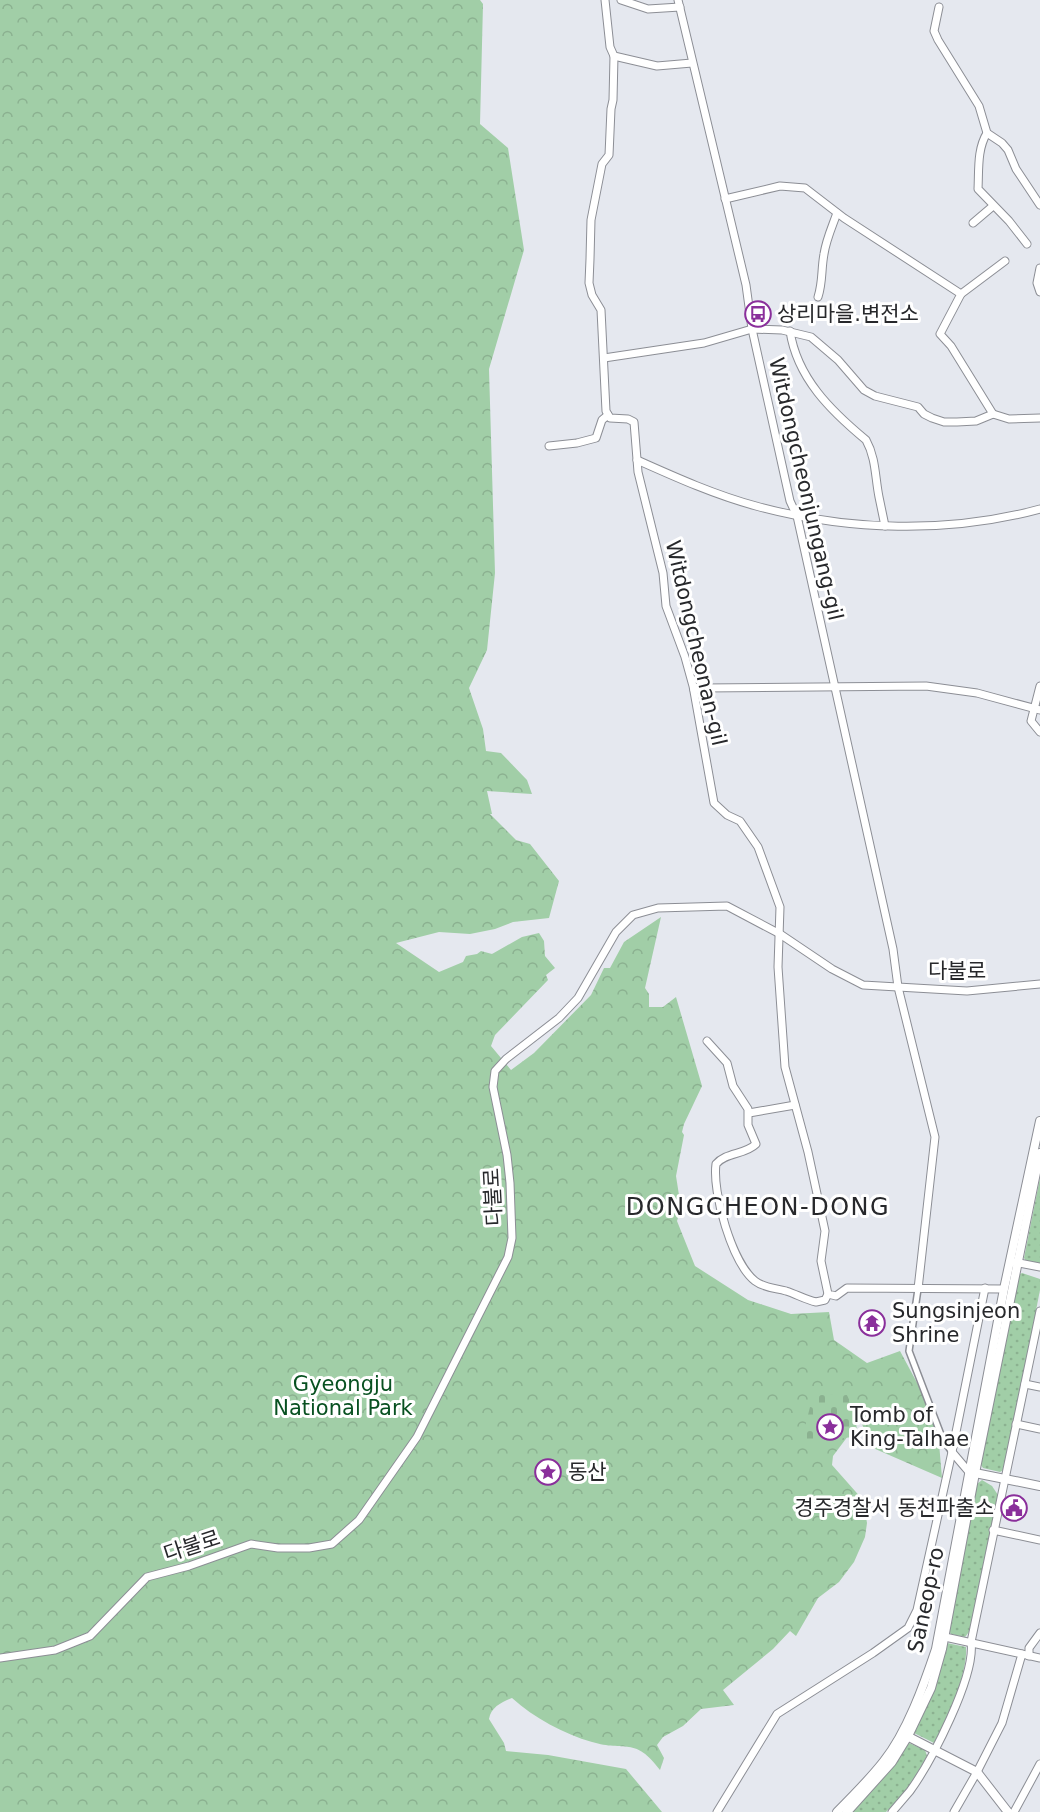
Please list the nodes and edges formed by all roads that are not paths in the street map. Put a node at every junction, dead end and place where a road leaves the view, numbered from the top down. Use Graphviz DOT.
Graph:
graph roads {
  1 [pos="605,0"];
  2 [pos="621,0"];
  3 [pos="679,4"];
  4 [pos="939,8"];
  5 [pos="614,56"];
  6 [pos="692,63"];
  7 [pos="987,133"];
  8 [pos="725,199"];
  9 [pos="1040,204"];
  10 [pos="993,206"];
  11 [pos="837,213"];
  12 [pos="973,223"];
  13 [pos="1027,244"];
  14 [pos="1005,261"];
  15 [pos="1040,268"];
  16 [pos="1040,292"];
  17 [pos="961,294"];
  18 [pos="818,297"];
  19 [pos="752,329"];
  20 [pos="790,331"];
  21 [pos="604,358"];
  22 [pos="993,414"];
  23 [pos="608,415"];
  24 [pos="1040,418"];
  25 [pos="549,446"];
  26 [pos="637,460"];
  27 [pos="1040,510"];
  28 [pos="797,516"];
  29 [pos="885,526"];
  30 [pos="833,686"];
  31 [pos="1040,686"];
  32 [pos="693,690"];
  33 [pos="1037,709"];
  34 [pos="1040,732"];
  35 [pos="780,934"];
  36 [pos="1040,984"];
  37 [pos="897,987"];
  38 [pos="707,1041"];
  39 [pos="795,1105"];
  40 [pos="749,1113"];
  41 [pos="1040,1121"];
  42 [pos="1040,1153"];
  43 [pos="1014,1263"];
  44 [pos="1040,1267"];
  45 [pos="985,1288"];
  46 [pos="918,1289"];
  47 [pos="1004,1289"];
  48 [pos="828,1294"];
  49 [pos="1040,1311"];
  50 [pos="1036,1347"];
  51 [pos="1025,1384"];
  52 [pos="1040,1387"];
  53 [pos="1016,1424"];
  54 [pos="1040,1429"];
  55 [pos="952,1452"];
  56 [pos="972,1473"];
  57 [pos="1004,1479"];
  58 [pos="1040,1486"];
  59 [pos="993,1530"];
  60 [pos="1040,1540"];
  61 [pos="1040,1633"];
  62 [pos="945,1637"];
  63 [pos="971,1642"];
  64 [pos="1025,1655"];
  65 [pos="0,1658"];
  66 [pos="1040,1658"];
  67 [pos="905,1735"];
  68 [pos="933,1750"];
  69 [pos="1039,1770"];
  70 [pos="977,1772"];
  71 [pos="717,1812"];
  72 [pos="838,1812"];
  73 [pos="847,1812"];
  74 [pos="892,1812"];
  75 [pos="954,1812"];
  76 [pos="1008,1812"];
  77 [pos="1014,1812"];
  1 -- 5 [label="street"];
  2 -- 3 [label="street"];
  3 -- 6 [label="street, Witdongcheonjungang-gil"];
  4 -- 7 [label="street"];
  5 -- 6 [label="street"];
  5 -- 21 [label="street"];
  6 -- 8 [label="street, Witdongcheonjungang-gil"];
  7 -- 9 [label="street"];
  7 -- 10 [label="street"];
  8 -- 11 [label="street"];
  8 -- 19 [label="street, Witdongcheonjungang-gil"];
  10 -- 12 [label="street"];
  10 -- 13 [label="street"];
  11 -- 17 [label="street"];
  11 -- 18 [label="street"];
  14 -- 17 [label="street"];
  15 -- 16 [label="street"];
  17 -- 22 [label="street"];
  19 -- 20 [label="street"];
  19 -- 21 [label="street"];
  19 -- 28 [label="street, Witdongcheonjungang-gil"];
  20 -- 22 [label="street"];
  20 -- 29 [label="street"];
  21 -- 23 [label="street"];
  22 -- 24 [label="street"];
  23 -- 25 [label="street"];
  23 -- 26 [label="street, Witdongcheonan-gil"];
  26 -- 28 [label="street"];
  26 -- 32 [label="street, Witdongcheonan-gil"];
  27 -- 29 [label="street"];
  28 -- 29 [label="street"];
  28 -- 30 [label="street, Witdongcheonjungang-gil"];
  30 -- 32 [label="street"];
  30 -- 33 [label="street"];
  30 -- 37 [label="street, Witdongcheonjungang-gil"];
  31 -- 33 [label="street"];
  32 -- 35 [label="street, Witdongcheonan-gil"];
  33 -- 34 [label="street"];
  35 -- 37 [label="street, 다불로"];
  35 -- 39 [label="street, Witdongcheonan-gil"];
  35 -- 65 [label="street, 다불로"];
  36 -- 37 [label="street, 다불로"];
  37 -- 46 [label="street, Witdongcheonjungang-gil"];
  38 -- 40 [label="street"];
  39 -- 40 [label="street"];
  39 -- 48 [label="street, Witdongcheonan-gil"];
  40 -- 48 [label="street"];
  41 -- 43 [label="street, Saneop-ro"];
  42 -- 43 [label="street, Saneop-ro"];
  43 -- 44 [label="street"];
  43 -- 47 [label="street, Saneop-ro"];
  43 -- 56 [label="street, Saneop-ro"];
  45 -- 46 [label="street"];
  45 -- 47 [label="street"];
  45 -- 55 [label="street"];
  46 -- 48 [label="street"];
  46 -- 55 [label="street"];
  47 -- 56 [label="street, Saneop-ro"];
  49 -- 50 [label="street"];
  50 -- 51 [label="street"];
  51 -- 52 [label="street"];
  51 -- 53 [label="street"];
  53 -- 54 [label="street"];
  53 -- 57 [label="street"];
  55 -- 56 [label="street"];
  55 -- 71 [label="street"];
  56 -- 57 [label="street"];
  56 -- 62 [label="street, Saneop-ro"];
  56 -- 67 [label="street, Saneop-ro"];
  57 -- 58 [label="street"];
  57 -- 59 [label="street"];
  59 -- 60 [label="street"];
  59 -- 63 [label="street"];
  61 -- 64 [label="street"];
  62 -- 63 [label="street"];
  62 -- 67 [label="street, Saneop-ro"];
  63 -- 64 [label="street"];
  63 -- 68 [label="street"];
  64 -- 66 [label="street"];
  64 -- 70 [label="street"];
  67 -- 68 [label="street"];
  67 -- 72 [label="street, Saneop-ro"];
  67 -- 73 [label="street, Saneop-ro"];
  68 -- 70 [label="street"];
  68 -- 74 [label="street"];
  69 -- 77 [label="street"];
  70 -- 75 [label="street"];
  70 -- 76 [label="street"];
}
